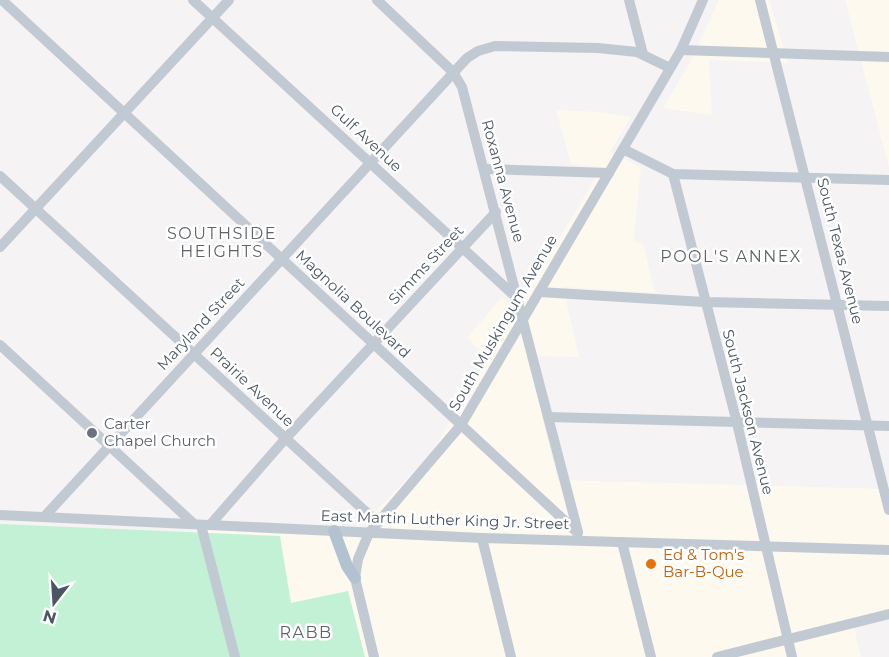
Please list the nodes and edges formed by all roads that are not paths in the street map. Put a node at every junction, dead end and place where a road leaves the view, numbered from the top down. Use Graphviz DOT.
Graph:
graph roads {
  1 [pos="193,0"];
  2 [pos="229,0"];
  3 [pos="377,0"];
  4 [pos="629,0"];
  5 [pos="703,0"];
  6 [pos="760,0"];
  7 [pos="5,4"];
  8 [pos="213,18"];
  9 [pos="681,50"];
  10 [pos="775,53"];
  11 [pos="643,54"];
  12 [pos="889,57"];
  13 [pos="670,68"];
  14 [pos="453,72"];
  15 [pos="124,113"];
  16 [pos="623,149"];
  17 [pos="370,162"];
  18 [pos="484,169"];
  19 [pos="609,173"];
  20 [pos="673,174"];
  21 [pos="0,176"];
  22 [pos="806,178"];
  23 [pos="889,180"];
  24 [pos="36,209"];
  25 [pos="496,212"];
  26 [pos="0,247"];
  27 [pos="463,248"];
  28 [pos="281,258"];
  29 [pos="539,292"];
  30 [pos="518,299"];
  31 [pos="704,302"];
  32 [pos="838,306"];
  33 [pos="889,306"];
  34 [pos="523,319"];
  35 [pos="374,344"];
  36 [pos="0,345"];
  37 [pos="194,354"];
  38 [pos="548,417"];
  39 [pos="737,423"];
  40 [pos="461,425"];
  41 [pos="868,426"];
  42 [pos="889,426"];
  43 [pos="286,438"];
  44 [pos="109,446"];
  45 [pos="889,510"];
  46 [pos="0,515"];
  47 [pos="44,517"];
  48 [pos="378,523"];
  49 [pos="202,525"];
  50 [pos="334,531"];
  51 [pos="369,532"];
  52 [pos="579,537"];
  53 [pos="482,538"];
  54 [pos="622,542"];
  55 [pos="765,546"];
  56 [pos="889,550"];
  57 [pos="356,578"];
  58 [pos="889,614"];
  59 [pos="788,639"];
  60 [pos="235,657"];
  61 [pos="374,657"];
  62 [pos="511,657"];
  63 [pos="651,657"];
  64 [pos="717,657"];
  65 [pos="792,657"];
  1 -- 8 [label="street, Gulf Avenue"];
  2 -- 8 [label="street"];
  3 -- 14 [label="street, Roxanna Avenue"];
  4 -- 11 [label="street"];
  5 -- 9 [label="street, South Muskingum Avenue"];
  6 -- 10 [label="street, South Texas Avenue"];
  7 -- 15 [label="street, Magnolia Boulevard"];
  8 -- 15 [label="street"];
  8 -- 17 [label="street, Gulf Avenue"];
  9 -- 10 [label="street"];
  9 -- 13 [label="street, South Muskingum Avenue"];
  10 -- 12 [label="street"];
  10 -- 22 [label="street, South Texas Avenue"];
  11 -- 13 [label="street, Maryland Street"];
  11 -- 14 [label="street, Maryland Street"];
  13 -- 16 [label="street, South Muskingum Avenue"];
  14 -- 17 [label="street, Maryland Street"];
  14 -- 18 [label="street, Roxanna Avenue"];
  15 -- 24 [label="street"];
  15 -- 28 [label="street, Magnolia Boulevard"];
  16 -- 19 [label="street, South Muskingum Avenue"];
  16 -- 20 [label="street"];
  17 -- 27 [label="street, Gulf Avenue"];
  17 -- 28 [label="street, Maryland Street"];
  18 -- 19 [label="street"];
  18 -- 25 [label="street, Roxanna Avenue"];
  19 -- 29 [label="street, South Muskingum Avenue"];
  20 -- 22 [label="street"];
  20 -- 31 [label="street, South Jackson Avenue"];
  21 -- 24 [label="street, Prairie Avenue"];
  22 -- 23 [label="street"];
  22 -- 32 [label="street, South Texas Avenue"];
  24 -- 26 [label="street"];
  24 -- 37 [label="street, Prairie Avenue"];
  25 -- 27 [label="street, Simms Street"];
  25 -- 30 [label="street, Roxanna Avenue"];
  27 -- 30 [label="street, Gulf Avenue"];
  27 -- 35 [label="street, Simms Street"];
  28 -- 35 [label="street, Magnolia Boulevard"];
  28 -- 37 [label="street, Maryland Street"];
  29 -- 31 [label="street"];
  29 -- 34 [label="street, South Muskingum Avenue"];
  30 -- 34 [label="street, Roxanna Avenue"];
  31 -- 32 [label="street"];
  31 -- 39 [label="street, South Jackson Avenue"];
  32 -- 33 [label="street"];
  32 -- 41 [label="street, South Texas Avenue"];
  34 -- 38 [label="street, Roxanna Avenue"];
  34 -- 40 [label="street, South Muskingum Avenue"];
  35 -- 40 [label="street, Magnolia Boulevard"];
  35 -- 43 [label="street, Simms Street"];
  36 -- 44 [label="street"];
  37 -- 43 [label="street, Prairie Avenue"];
  37 -- 44 [label="street, Maryland Street"];
  38 -- 39 [label="street"];
  38 -- 52 [label="street, Roxanna Avenue"];
  39 -- 41 [label="street"];
  39 -- 55 [label="street, South Jackson Avenue"];
  40 -- 48 [label="street, South Muskingum Avenue"];
  40 -- 52 [label="street, Magnolia Boulevard"];
  41 -- 42 [label="street"];
  41 -- 45 [label="street, South Texas Avenue"];
  43 -- 48 [label="street, Prairie Avenue"];
  43 -- 49 [label="street, Simms Street"];
  44 -- 47 [label="street, Maryland Street"];
  44 -- 49 [label="street"];
  46 -- 47 [label="street, East Martin Luther King Jr. Street"];
  47 -- 49 [label="street, East Martin Luther King Jr. Street"];
  48 -- 51 [label="street, South Muskingum Avenue"];
  49 -- 50 [label="street, East Martin Luther King Jr. Street"];
  49 -- 60 [label="street"];
  50 -- 51 [label="street, East Martin Luther King Jr. Street"];
  50 -- 57 [label="main road"];
  51 -- 53 [label="street, East Martin Luther King Jr. Street"];
  51 -- 57 [label="street, South Muskingum Avenue"];
  52 -- 53 [label="street, East Martin Luther King Jr. Street"];
  52 -- 54 [label="street, East Martin Luther King Jr. Street"];
  53 -- 62 [label="street"];
  54 -- 55 [label="street, East Martin Luther King Jr. Street"];
  54 -- 63 [label="street"];
  55 -- 56 [label="street, East Martin Luther King Jr. Street"];
  55 -- 59 [label="street, South Jackson Avenue"];
  57 -- 61 [label="street, South Muskingum Avenue"];
  58 -- 59 [label="street"];
  59 -- 64 [label="street"];
  59 -- 65 [label="street, South Jackson Avenue"];
}
